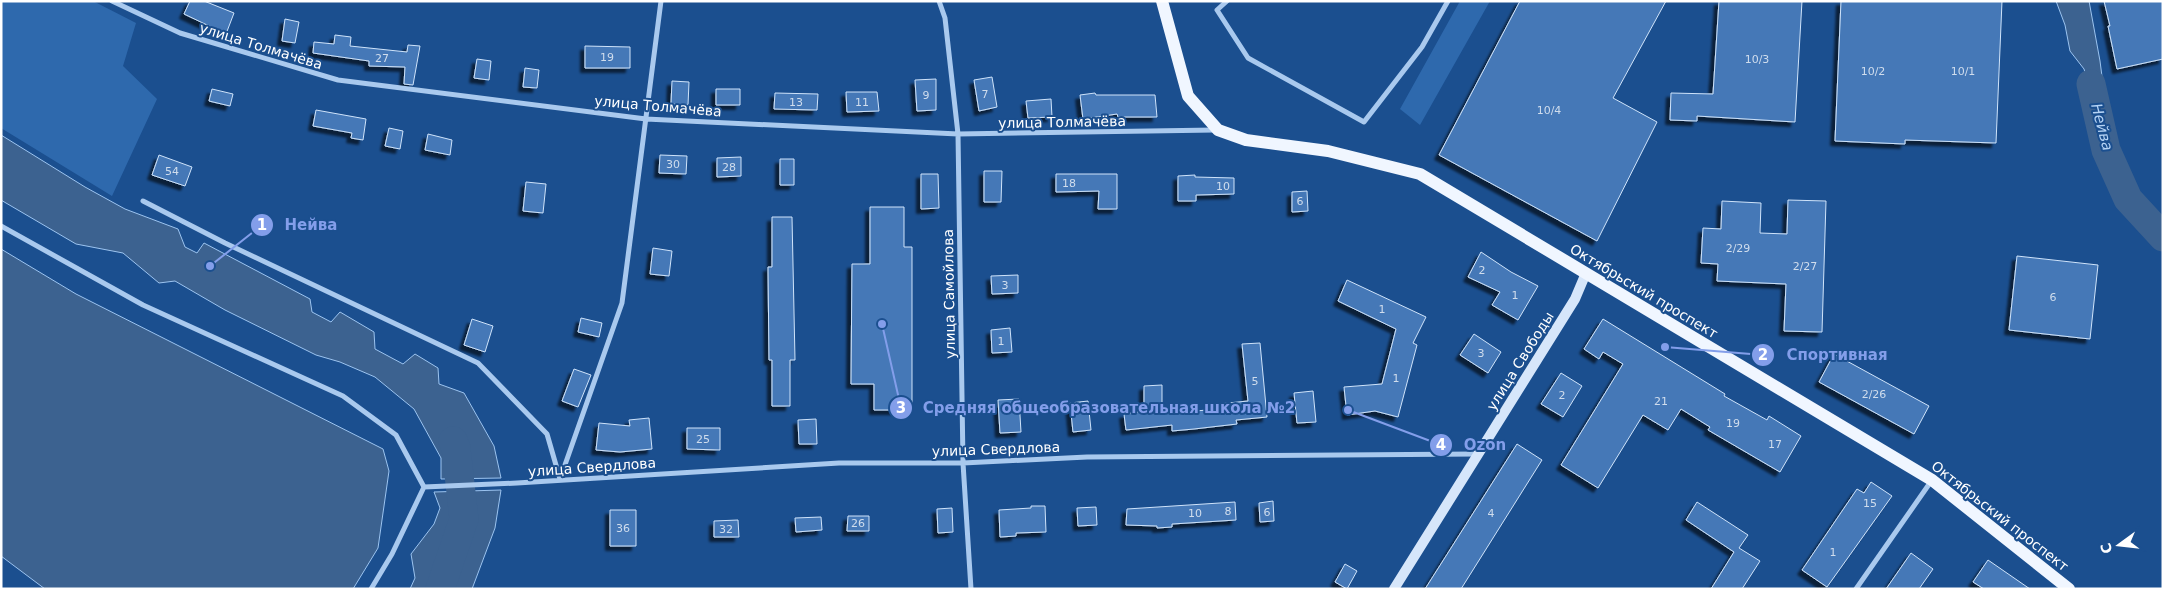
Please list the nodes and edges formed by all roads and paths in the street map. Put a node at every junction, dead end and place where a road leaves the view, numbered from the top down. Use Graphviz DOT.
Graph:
graph roads {
  1 [pos="112,1"];
  2 [pos="661,1"];
  3 [pos="939,1"];
  4 [pos="1162,1"];
  5 [pos="1227,1"];
  6 [pos="1448,1"];
  7 [pos="646,119"];
  8 [pos="1218,130"];
  9 [pos="958,134"];
  10 [pos="142,201"];
  11 [pos="1,226"];
  12 [pos="1586,274"];
  13 [pos="1478,454"];
  14 [pos="963,463"];
  15 [pos="560,479"];
  16 [pos="1932,480"];
  17 [pos="424,487"];
  18 [pos="371,589"];
  19 [pos="971,589"];
  20 [pos="1394,589"];
  21 [pos="1856,589"];
  22 [pos="2069,589"];
  1 -- 7 [label="street, улица Толмачёва"];
  2 -- 7 [label="street"];
  3 -- 9 [label="street, улица Самойлова"];
  4 -- 8 [label="main road"];
  5 -- 6 [label="street"];
  7 -- 9 [label="street, улица Толмачёва"];
  7 -- 15 [label="street"];
  8 -- 9 [label="street, улица Толмачёва"];
  8 -- 12 [label="main road, Октябрьский проспект"];
  9 -- 14 [label="street, улица Самойлова"];
  10 -- 15 [label="street"];
  11 -- 17 [label="street"];
  12 -- 13 [label="main road, улица Свободы"];
  12 -- 16 [label="main road, Октябрьский проспект"];
  13 -- 14 [label="street, улица Свердлова"];
  13 -- 20 [label="main road, улица Свободы"];
  14 -- 15 [label="street, улица Свердлова"];
  14 -- 19 [label="street, улица Самойлова"];
  15 -- 17 [label="street, улица Свердлова"];
  16 -- 21 [label="street"];
  16 -- 22 [label="main road, Октябрьский проспект"];
  17 -- 18 [label="street"];
}
